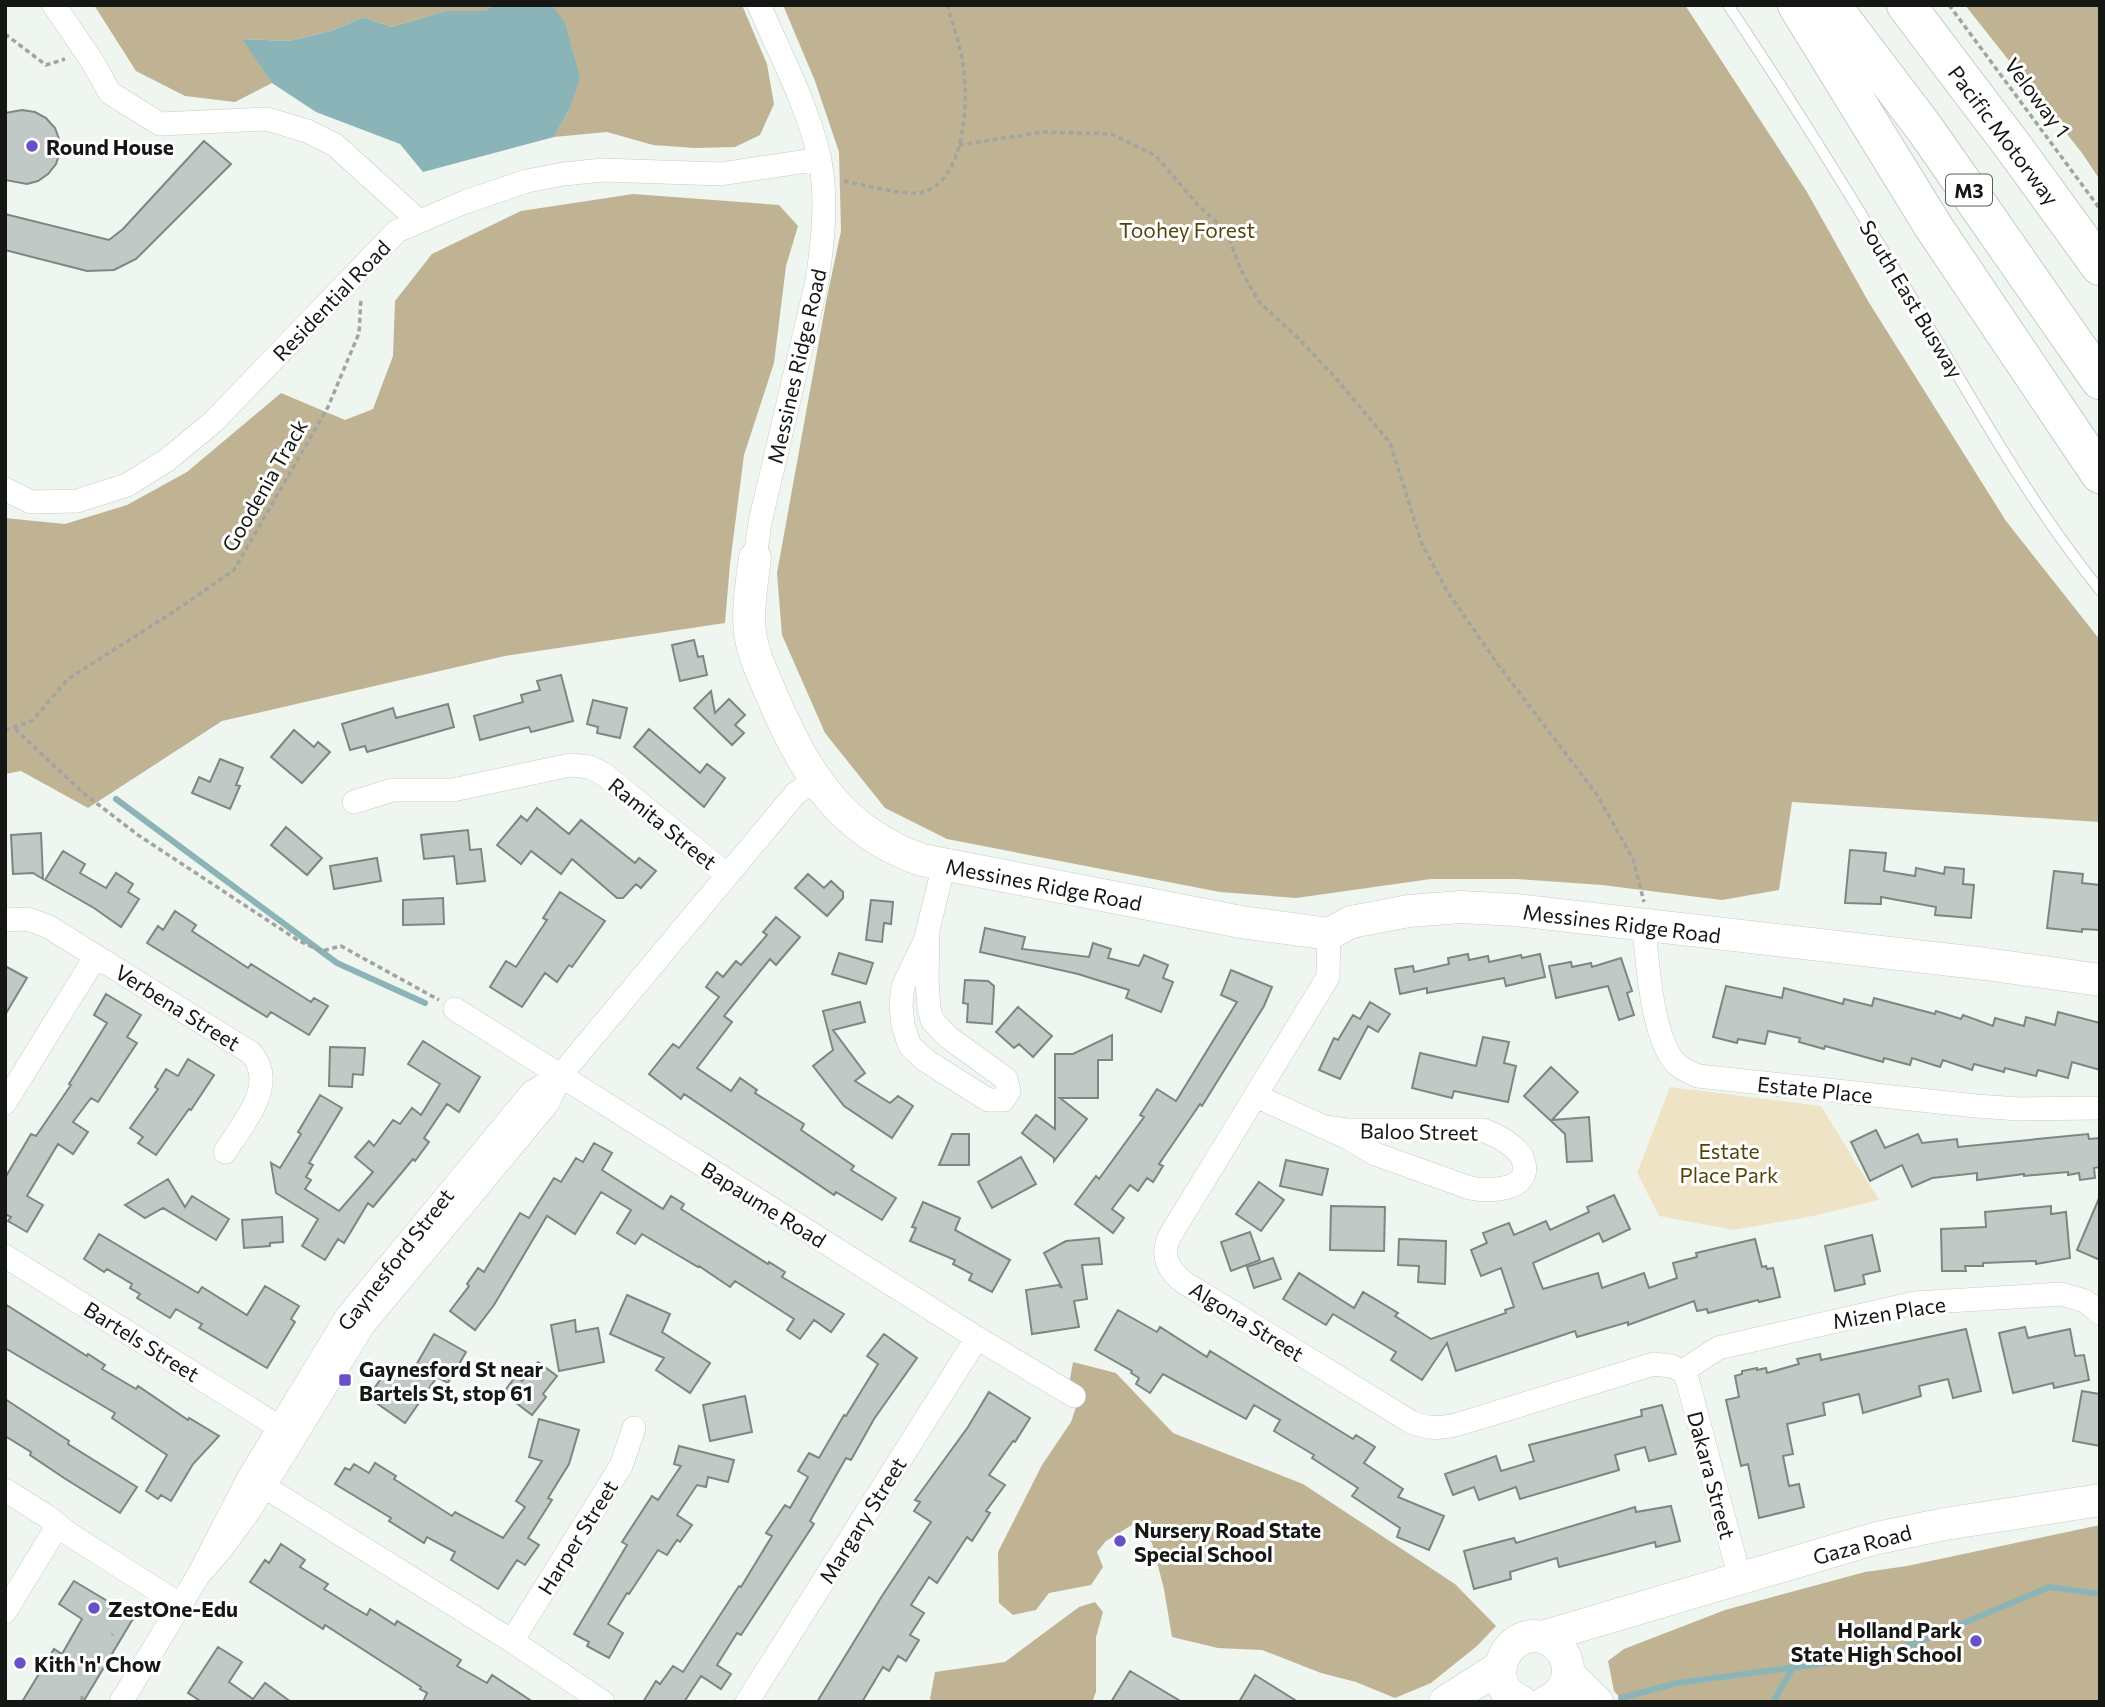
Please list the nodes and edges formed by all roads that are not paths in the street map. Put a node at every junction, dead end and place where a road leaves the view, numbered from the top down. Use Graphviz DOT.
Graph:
graph roads {
  1 [pos="54,5"];
  2 [pos="758,5"];
  3 [pos="1728,5"];
  4 [pos="1797,5"];
  5 [pos="1831,5"];
  6 [pos="1906,5"];
  7 [pos="820,168"];
  8 [pos="419,221"];
  9 [pos="2100,266"];
  10 [pos="2100,380"];
  11 [pos="2100,474"];
  12 [pos="5,489"];
  13 [pos="755,558"];
  14 [pos="2100,590"];
  15 [pos="815,781"];
  16 [pos="354,802"];
  17 [pos="944,864"];
  18 [pos="726,874"];
  19 [pos="5,920"];
  20 [pos="1644,926"];
  21 [pos="929,931"];
  22 [pos="1329,934"];
  23 [pos="96,956"];
  24 [pos="2100,980"];
  25 [pos="455,1009"];
  26 [pos="560,1076"];
  27 [pos="1256,1096"];
  28 [pos="5,1103"];
  29 [pos="2100,1108"];
  30 [pos="1325,1127"];
  31 [pos="225,1152"];
  32 [pos="5,1256"];
  33 [pos="2100,1312"];
  34 [pos="977,1338"];
  35 [pos="1683,1371"];
  36 [pos="1074,1396"];
  37 [pos="279,1427"];
  38 [pos="634,1427"];
  39 [pos="265,1487"];
  40 [pos="5,1490"];
  41 [pos="2100,1500"];
  42 [pos="58,1525"];
  43 [pos="198,1576"];
  44 [pos="1740,1580"];
  45 [pos="179,1604"];
  46 [pos="5,1612"];
  47 [pos="1630,1613"];
  48 [pos="1542,1637"];
  49 [pos="512,1641"];
  50 [pos="1500,1667"];
  51 [pos="1568,1670"];
  52 [pos="1523,1701"];
  53 [pos="121,1702"];
  54 [pos="603,1702"];
  55 [pos="747,1702"];
  56 [pos="1445,1702"];
  57 [pos="1597,1702"];
  1 -- 8 [label="street"];
  2 -- 7 [label="street, Messines Ridge Road"];
  3 -- 14 [label="lane, South East Busway"];
  4 -- 11 [label="highway"];
  5 -- 10 [label="highway, M3"];
  6 -- 9 [label="highway, Pacific Motorway"];
  7 -- 8 [label="street, Residential Road"];
  7 -- 13 [label="street, Messines Ridge Road"];
  8 -- 12 [label="street, Residential Road"];
  13 -- 15 [label="street, Messines Ridge Road"];
  15 -- 17 [label="street, Messines Ridge Road"];
  15 -- 18 [label="street, Gaynesford Street"];
  16 -- 18 [label="street, Ramita Street"];
  17 -- 21 [label="street"];
  17 -- 22 [label="street, Messines Ridge Road"];
  18 -- 26 [label="street, Gaynesford Street"];
  19 -- 23 [label="street, Verbena Street"];
  20 -- 22 [label="street, Messines Ridge Road"];
  20 -- 24 [label="street, Messines Ridge Road"];
  20 -- 29 [label="street, Estate Place"];
  21 -- 21 [label="street"];
  22 -- 27 [label="street, Algona Street"];
  23 -- 28 [label="street"];
  23 -- 31 [label="street, Verbena Street"];
  25 -- 26 [label="street, Bapaume Road"];
  26 -- 34 [label="street, Bapaume Road"];
  26 -- 37 [label="street, Gaynesford Street"];
  26 -- 39 [label="street, Gaynesford Street"];
  27 -- 30 [label="street, Baloo Street"];
  27 -- 35 [label="street, Algona Street"];
  30 -- 30 [label="street, Baloo Street"];
  32 -- 37 [label="street, Bartels Street"];
  33 -- 35 [label="street, Mizen Place"];
  34 -- 36 [label="street, Bapaume Road"];
  34 -- 55 [label="street, Margary Street"];
  35 -- 44 [label="street, Dakara Street"];
  37 -- 43 [label="street, Gaynesford Street"];
  38 -- 49 [label="street, Harper Street"];
  39 -- 43 [label="street, Gaynesford Street"];
  39 -- 49 [label="street"];
  40 -- 42 [label="street"];
  41 -- 44 [label="street, Gaza Road"];
  42 -- 45 [label="street"];
  42 -- 46 [label="street"];
  43 -- 45 [label="street, Gaynesford Street"];
  44 -- 47 [label="street, Gaza Road"];
  45 -- 53 [label="street, Gaynesford Street"];
  47 -- 48 [label="street, Gaza Road"];
  47 -- 51 [label="street, Gaza Road"];
  48 -- 50 [label="street"];
  48 -- 51 [label="street"];
  49 -- 54 [label="street"];
  50 -- 52 [label="street"];
  50 -- 56 [label="street"];
  51 -- 52 [label="street"];
  51 -- 57 [label="street"];
}
